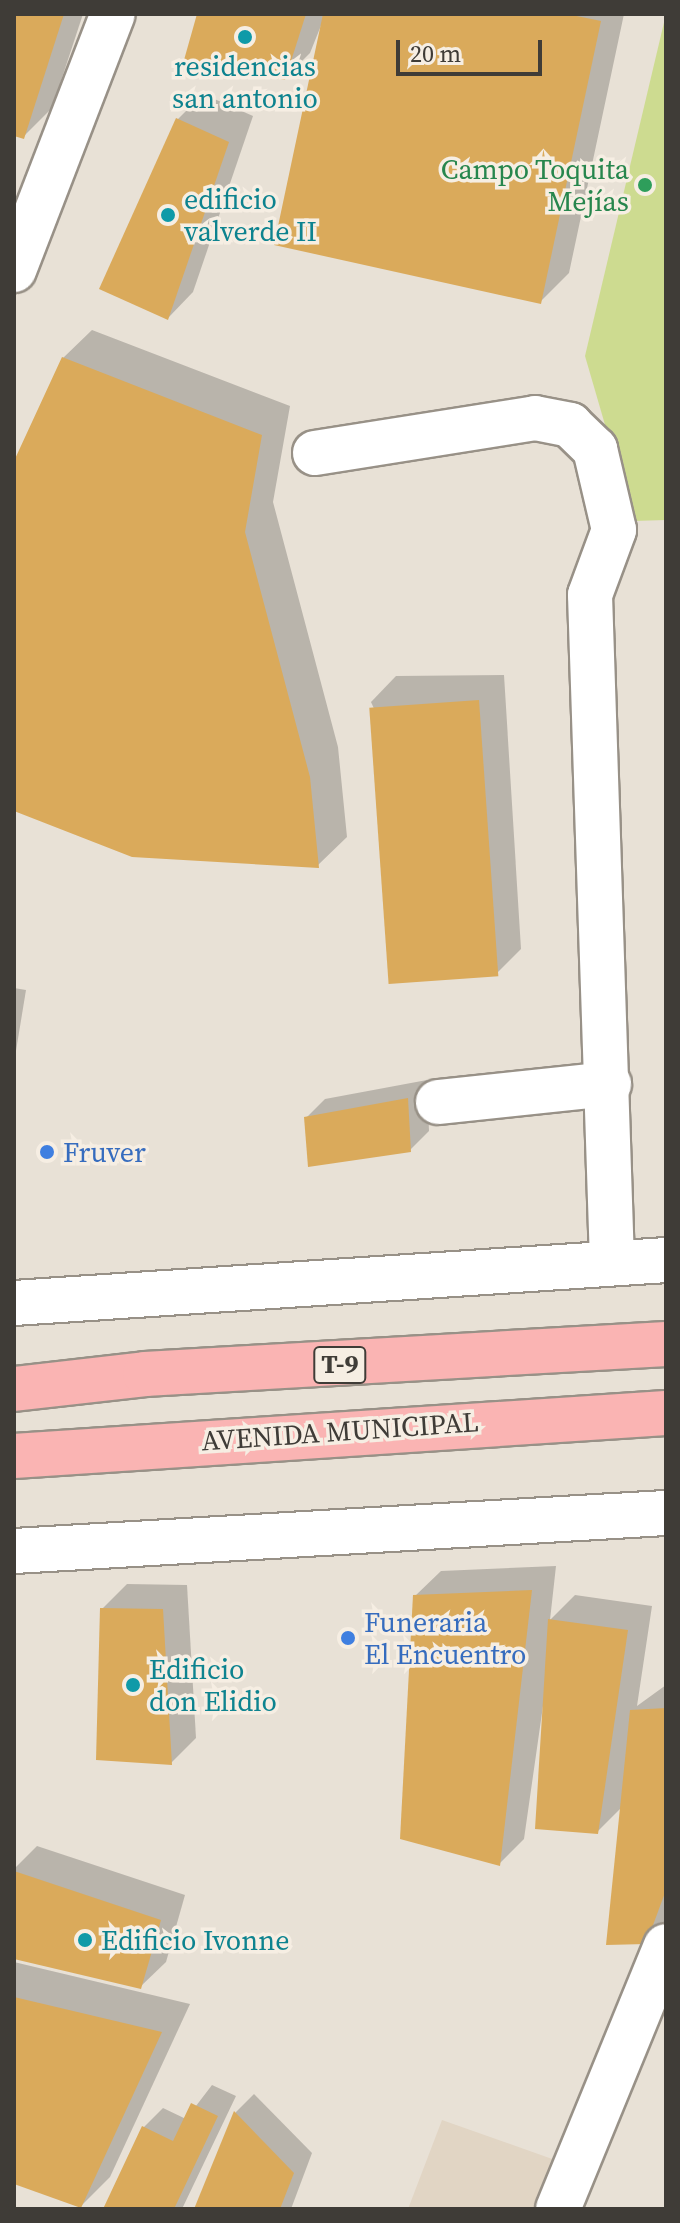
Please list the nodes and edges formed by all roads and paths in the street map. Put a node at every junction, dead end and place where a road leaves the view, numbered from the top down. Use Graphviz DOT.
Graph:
graph roads {
  1 [pos="113,14"];
  2 [pos="14,270"];
  3 [pos="315,453"];
  4 [pos="609,1084"];
  5 [pos="438,1102"];
  6 [pos="666,1260"];
  7 [pos="612,1263"];
  8 [pos="14,1303"];
  9 [pos="666,1344"];
  10 [pos="14,1389"];
  11 [pos="666,1413"];
  12 [pos="14,1456"];
  13 [pos="666,1513"];
  14 [pos="14,1551"];
  15 [pos="666,1946"];
  16 [pos="558,2209"];
  1 -- 2 [label="street"];
  3 -- 4 [label="street"];
  4 -- 5 [label="street"];
  4 -- 7 [label="street"];
  6 -- 7 [label="street"];
  7 -- 8 [label="street"];
  9 -- 10 [label="highway, T-9"];
  11 -- 12 [label="highway, AVENIDA MUNICIPAL / T-9"];
  13 -- 14 [label="street"];
  15 -- 16 [label="street"];
}
